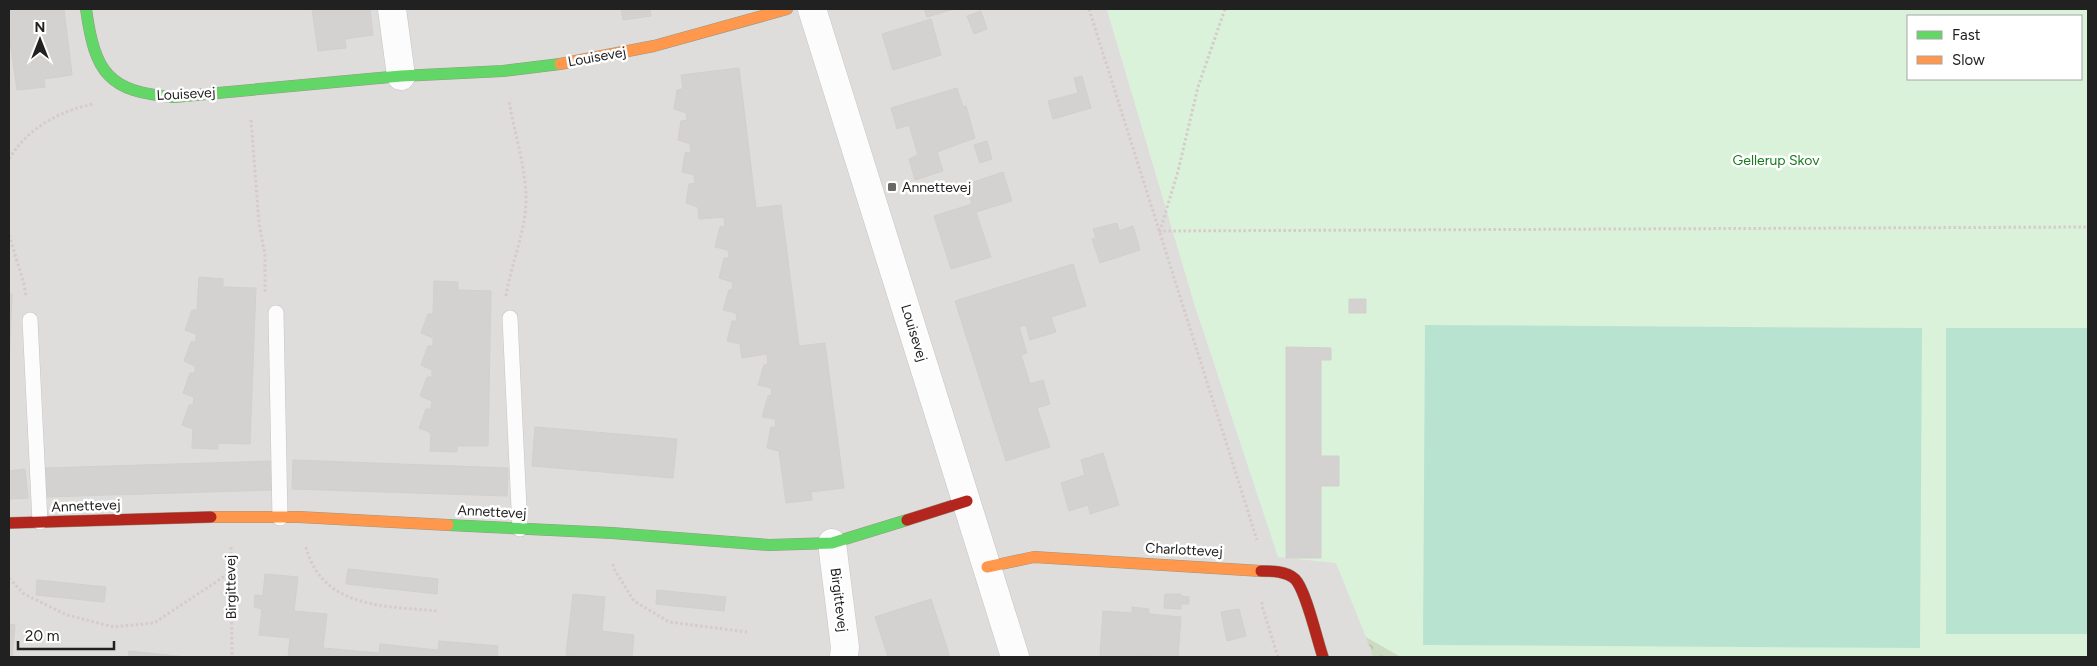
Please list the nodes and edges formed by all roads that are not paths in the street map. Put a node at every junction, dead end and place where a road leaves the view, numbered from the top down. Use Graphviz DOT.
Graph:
graph roads {
  1 [pos="86,9"];
  2 [pos="392,9"];
  3 [pos="788,9"];
  4 [pos="812,9"];
  5 [pos="401,76"];
  6 [pos="276,313"];
  7 [pos="510,318"];
  8 [pos="30,320"];
  9 [pos="967,501"];
  10 [pos="280,518"];
  11 [pos="40,522"];
  12 [pos="9,523"];
  13 [pos="520,529"];
  14 [pos="832,543"];
  15 [pos="987,567"];
  16 [pos="844,657"];
  17 [pos="1016,657"];
  18 [pos="1324,657"];
  1 -- 5 [label="street, Louisevej"];
  2 -- 5 [label="street"];
  3 -- 5 [label="street, Louisevej"];
  4 -- 9 [label="street, Louisevej"];
  6 -- 10 [label="lane"];
  7 -- 13 [label="lane"];
  8 -- 11 [label="lane"];
  9 -- 14 [label="street, Annettevej"];
  9 -- 15 [label="street, Louisevej"];
  10 -- 11 [label="street, Annettevej"];
  10 -- 13 [label="street, Annettevej"];
  11 -- 12 [label="street, Annettevej"];
  13 -- 14 [label="street, Annettevej"];
  14 -- 16 [label="street, Birgittevej"];
  15 -- 17 [label="street, Louisevej"];
  15 -- 18 [label="street, Charlottevej"];
}
